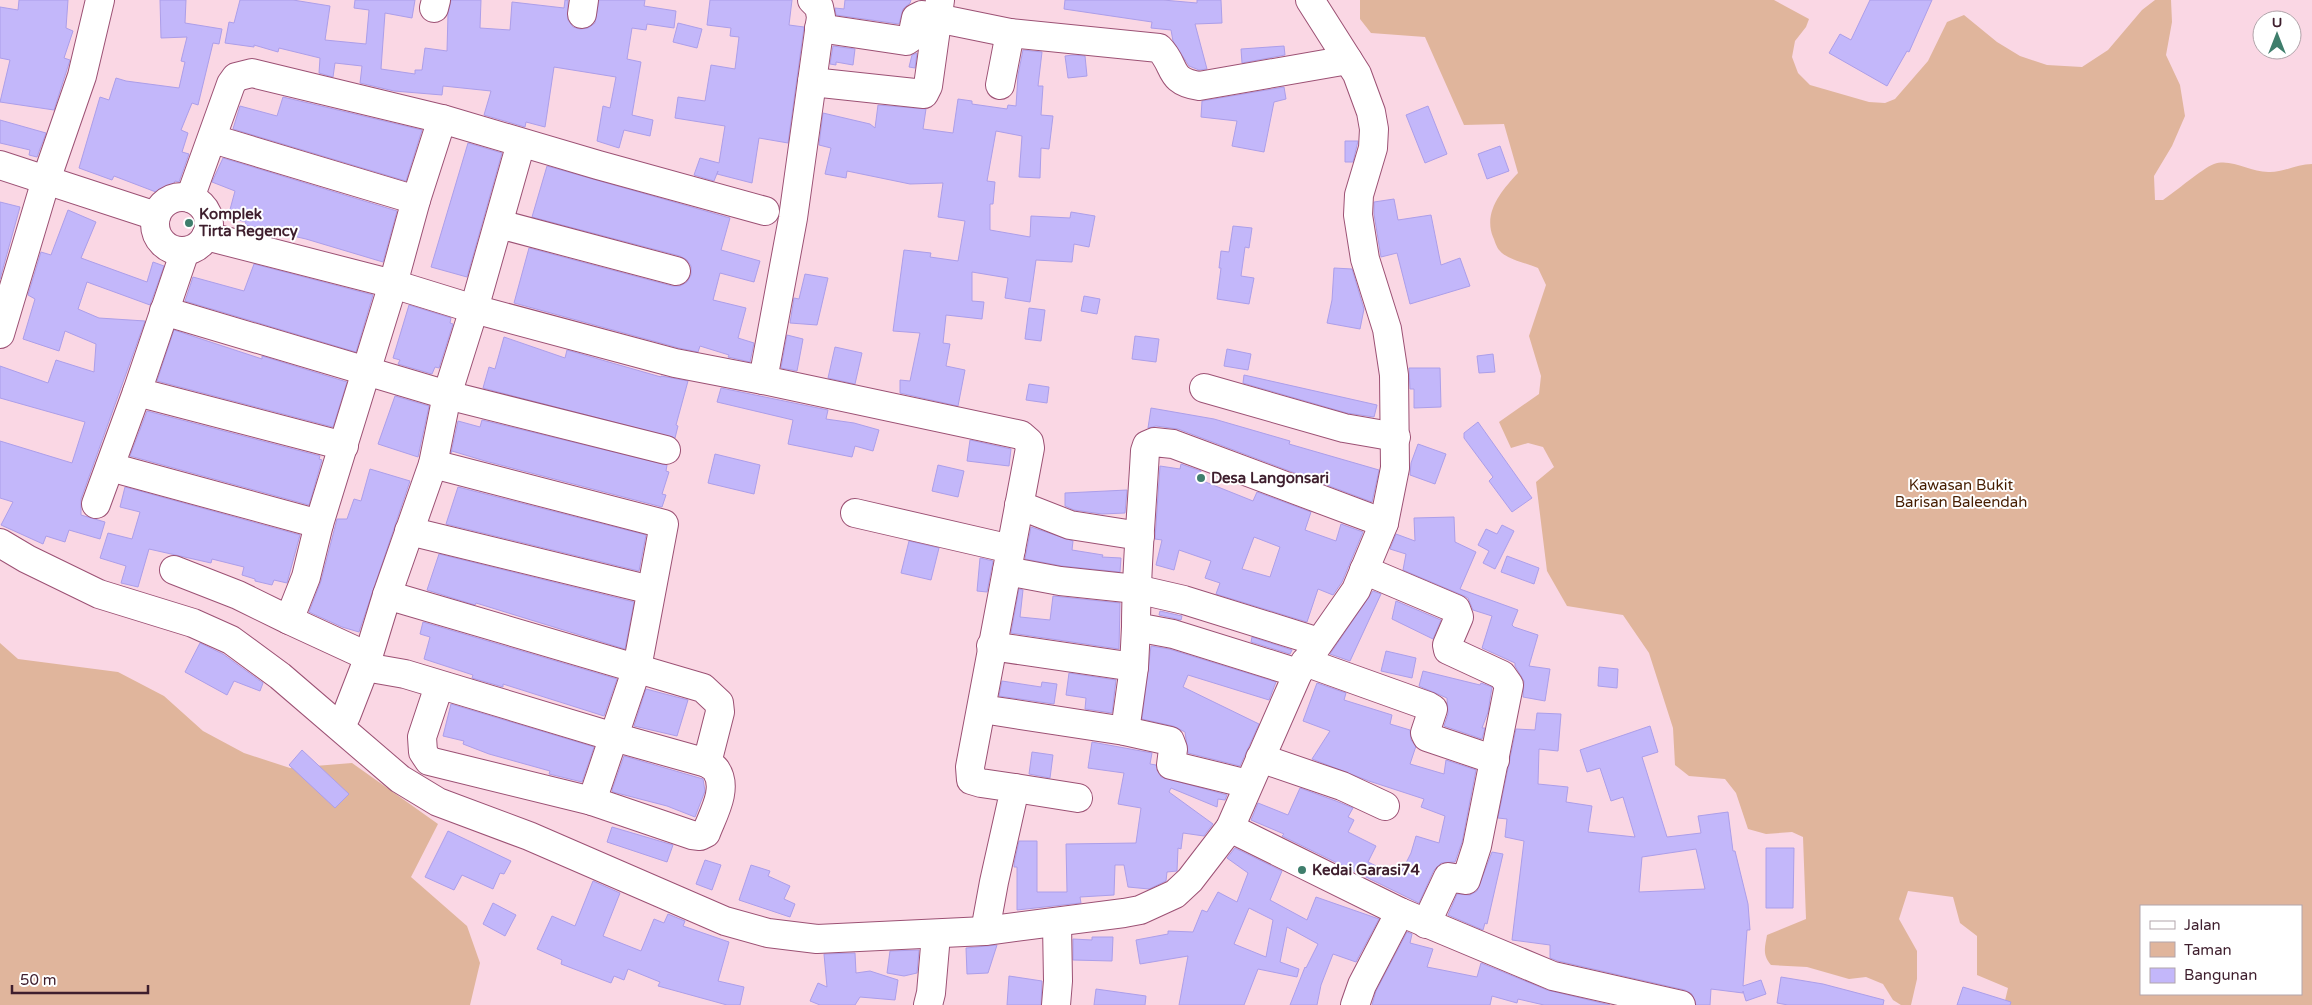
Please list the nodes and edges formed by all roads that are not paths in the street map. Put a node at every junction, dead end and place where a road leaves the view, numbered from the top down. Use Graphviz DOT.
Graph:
graph roads {
  1 [pos="100,0"];
  2 [pos="812,0"];
  3 [pos="1310,0"];
  4 [pos="938,9"];
  5 [pos="819,28"];
  6 [pos="1010,33"];
  7 [pos="1348,60"];
  8 [pos="812,82"];
  9 [pos="1000,85"];
  10 [pos="442,118"];
  11 [pos="213,139"];
  12 [pos="521,143"];
  13 [pos="0,165"];
  14 [pos="46,180"];
  15 [pos="190,198"];
  16 [pos="416,200"];
  17 [pos="765,211"];
  18 [pos="156,216"];
  19 [pos="499,224"];
  20 [pos="195,244"];
  21 [pos="676,271"];
  22 [pos="394,284"];
  23 [pos="474,309"];
  24 [pos="164,311"];
  25 [pos="0,334"];
  26 [pos="366,371"];
  27 [pos="763,380"];
  28 [pos="1204,388"];
  29 [pos="137,392"];
  30 [pos="447,395"];
  31 [pos="1396,437"];
  32 [pos="344,446"];
  33 [pos="666,450"];
  34 [pos="433,464"];
  35 [pos="110,467"];
  36 [pos="96,504"];
  37 [pos="1019,505"];
  38 [pos="855,513"];
  39 [pos="1384,523"];
  40 [pos="319,524"];
  41 [pos="410,531"];
  42 [pos="1140,536"];
  43 [pos="0,543"];
  44 [pos="1009,560"];
  45 [pos="174,570"];
  46 [pos="1364,570"];
  47 [pos="1136,589"];
  48 [pos="652,590"];
  49 [pos="386,595"];
  50 [pos="1218,610"];
  51 [pos="289,620"];
  52 [pos="1136,627"];
  53 [pos="1208,645"];
  54 [pos="991,646"];
  55 [pos="1307,659"];
  56 [pos="366,661"];
  57 [pos="1134,667"];
  58 [pos="637,668"];
  59 [pos="439,686"];
  60 [pos="995,712"];
  61 [pos="346,716"];
  62 [pos="1125,731"];
  63 [pos="614,738"];
  64 [pos="1260,758"];
  65 [pos="1495,760"];
  66 [pos="707,762"];
  67 [pos="1248,784"];
  68 [pos="1015,788"];
  69 [pos="1078,798"];
  70 [pos="592,801"];
  71 [pos="1385,806"];
  72 [pos="1230,828"];
  73 [pos="1400,912"];
  74 [pos="1056,924"];
  75 [pos="1426,924"];
  76 [pos="985,931"];
  77 [pos="936,935"];
  78 [pos="928,1005"];
  79 [pos="1056,1005"];
  80 [pos="1355,1005"];
  81 [pos="1681,1005"];
  1 -- 14 [label="street"];
  2 -- 5 [label="street"];
  3 -- 7 [label="street"];
  4 -- 5 [label="street"];
  4 -- 6 [label="street"];
  4 -- 8 [label="street"];
  5 -- 8 [label="street"];
  6 -- 7 [label="street"];
  6 -- 9 [label="street"];
  7 -- 31 [label="street"];
  8 -- 27 [label="street"];
  10 -- 11 [label="street"];
  10 -- 12 [label="street"];
  10 -- 16 [label="street"];
  11 -- 15 [label="street"];
  11 -- 16 [label="street"];
  12 -- 17 [label="street"];
  12 -- 19 [label="street"];
  13 -- 14 [label="street"];
  14 -- 18 [label="street"];
  14 -- 25 [label="street"];
  15 -- 18 [label="street"];
  15 -- 20 [label="street"];
  16 -- 22 [label="street"];
  18 -- 20 [label="street"];
  19 -- 21 [label="street"];
  19 -- 23 [label="street"];
  20 -- 22 [label="street"];
  20 -- 24 [label="street"];
  22 -- 23 [label="street"];
  22 -- 26 [label="street"];
  23 -- 27 [label="street"];
  23 -- 30 [label="street"];
  24 -- 26 [label="street"];
  24 -- 29 [label="street"];
  26 -- 30 [label="street"];
  26 -- 32 [label="street"];
  27 -- 37 [label="street"];
  28 -- 31 [label="street"];
  29 -- 32 [label="street"];
  29 -- 35 [label="street"];
  30 -- 33 [label="street"];
  30 -- 34 [label="street"];
  31 -- 39 [label="street"];
  32 -- 40 [label="street"];
  34 -- 41 [label="street"];
  34 -- 48 [label="street"];
  35 -- 36 [label="street"];
  35 -- 40 [label="street"];
  37 -- 42 [label="street"];
  37 -- 44 [label="street"];
  38 -- 44 [label="street"];
  39 -- 42 [label="street"];
  39 -- 46 [label="street"];
  40 -- 51 [label="street"];
  41 -- 48 [label="street"];
  41 -- 49 [label="street"];
  42 -- 47 [label="street"];
  43 -- 77 [label="street"];
  44 -- 47 [label="street"];
  44 -- 54 [label="street"];
  45 -- 51 [label="street"];
  46 -- 55 [label="street"];
  46 -- 65 [label="street"];
  47 -- 50 [label="street"];
  47 -- 52 [label="street"];
  48 -- 58 [label="street"];
  49 -- 56 [label="street"];
  49 -- 58 [label="street"];
  50 -- 53 [label="street"];
  50 -- 55 [label="street"];
  51 -- 56 [label="street"];
  52 -- 53 [label="street"];
  52 -- 57 [label="street"];
  53 -- 55 [label="street"];
  54 -- 57 [label="street"];
  54 -- 68 [label="street"];
  55 -- 64 [label="street"];
  55 -- 65 [label="street"];
  56 -- 59 [label="street"];
  56 -- 61 [label="street"];
  57 -- 62 [label="street"];
  58 -- 63 [label="street"];
  58 -- 66 [label="street"];
  59 -- 63 [label="street"];
  59 -- 70 [label="street"];
  60 -- 62 [label="street"];
  62 -- 67 [label="street"];
  63 -- 66 [label="street"];
  63 -- 70 [label="street"];
  64 -- 67 [label="street"];
  64 -- 71 [label="street"];
  65 -- 75 [label="street"];
  66 -- 70 [label="street"];
  67 -- 72 [label="street"];
  68 -- 69 [label="street"];
  68 -- 76 [label="street"];
  72 -- 73 [label="street"];
  72 -- 74 [label="street"];
  73 -- 75 [label="street"];
  73 -- 80 [label="street"];
  74 -- 76 [label="street"];
  74 -- 79 [label="street"];
  75 -- 81 [label="street"];
  76 -- 77 [label="street"];
  77 -- 78 [label="street"];
}
